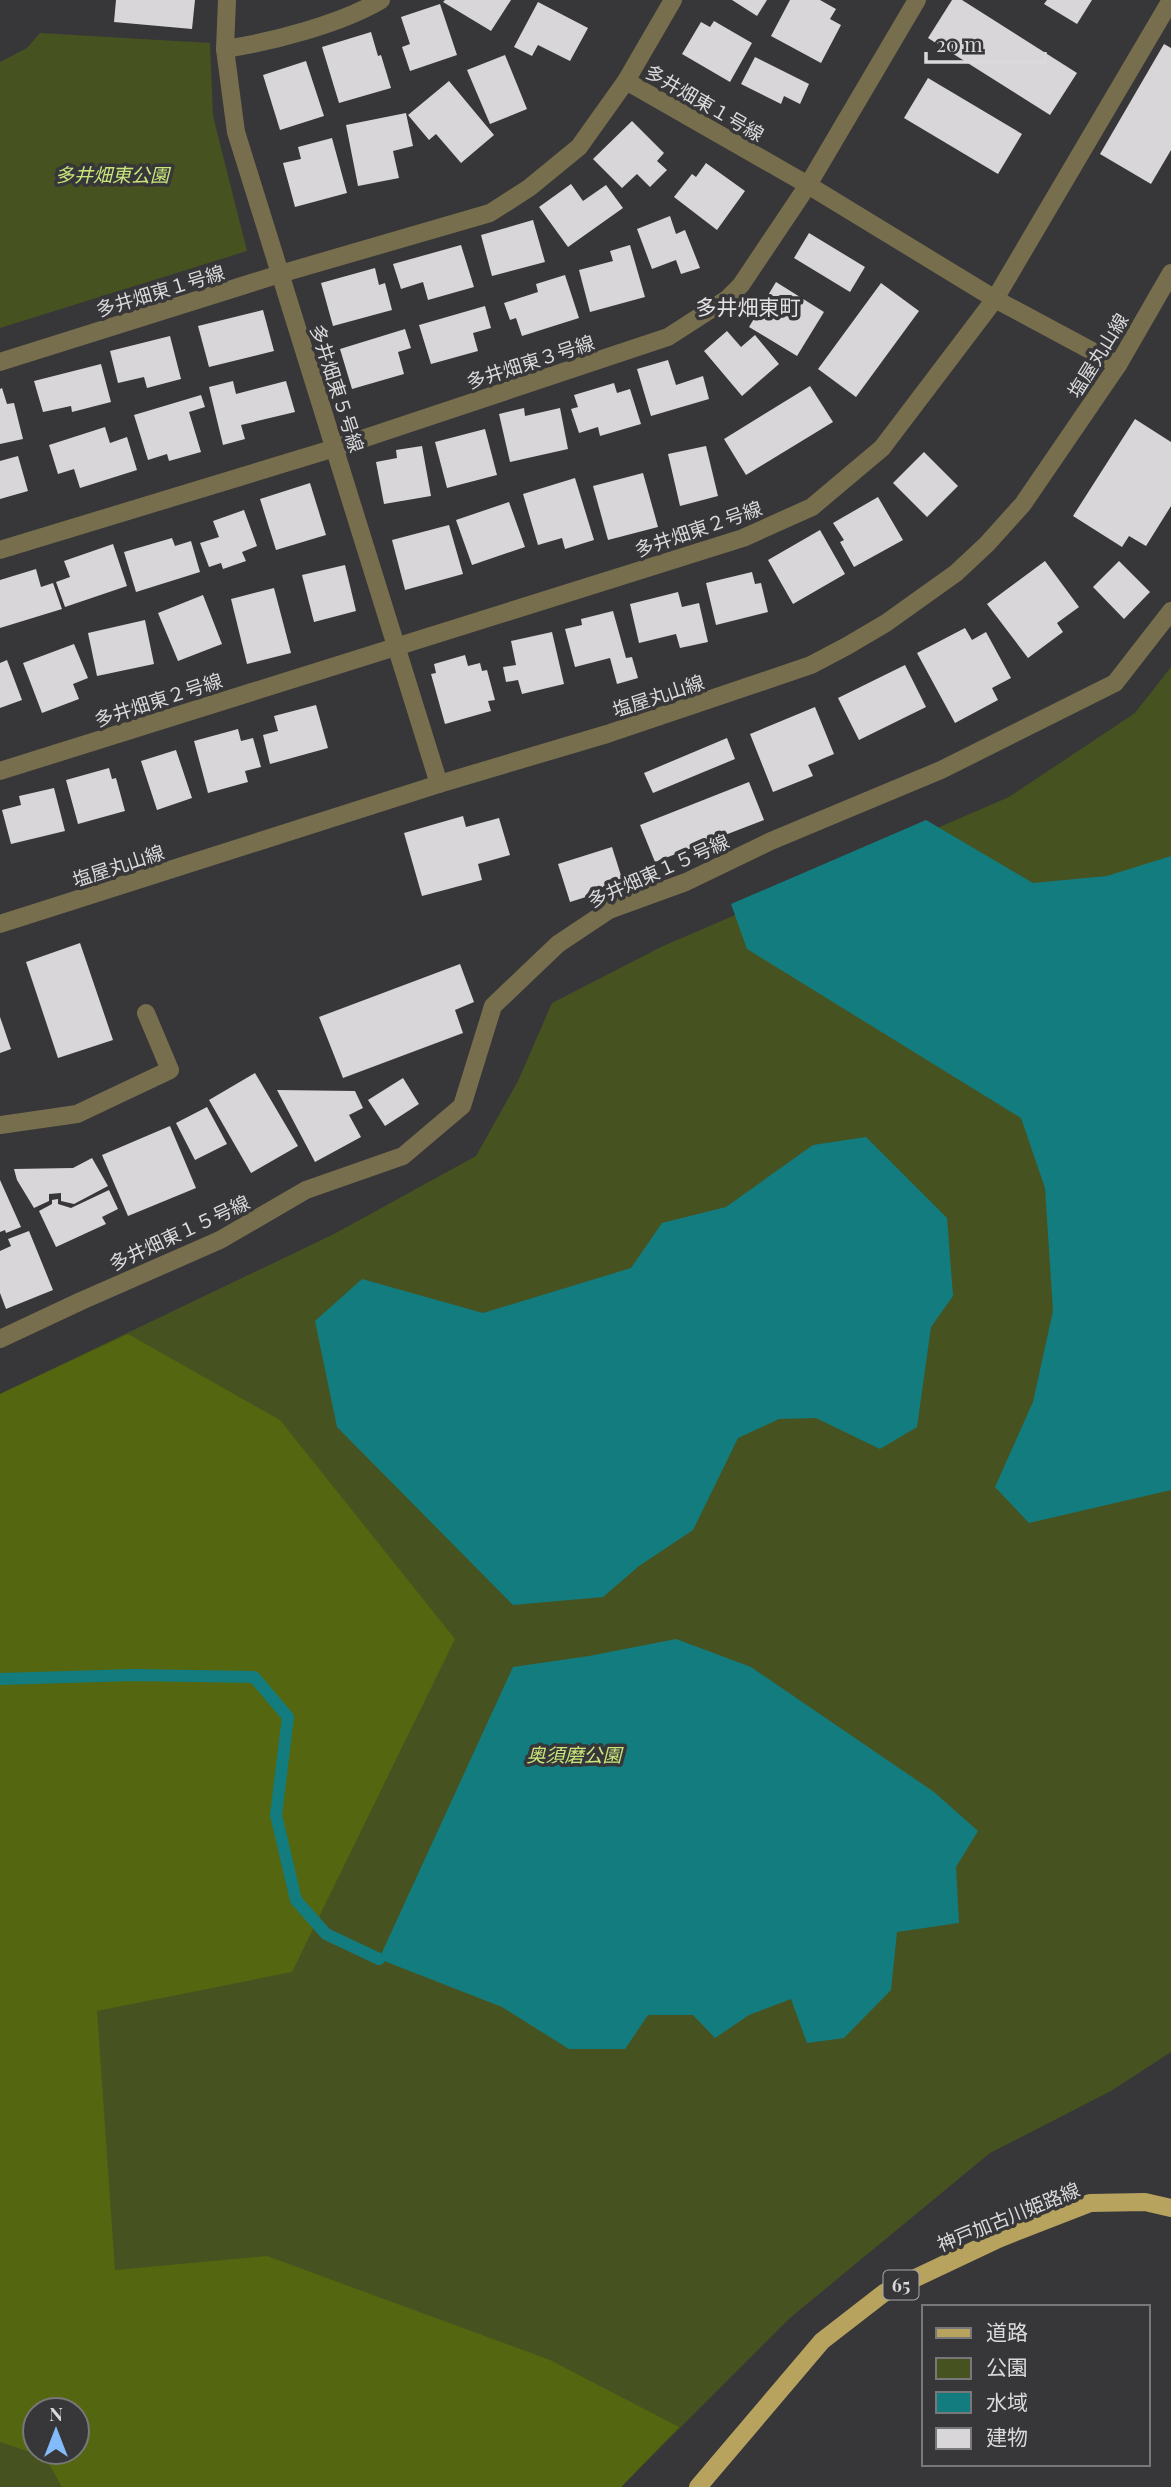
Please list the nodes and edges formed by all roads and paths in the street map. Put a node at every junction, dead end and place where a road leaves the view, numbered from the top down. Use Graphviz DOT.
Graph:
graph roads {
  1 [pos="227,0"];
  2 [pos="381,0"];
  3 [pos="673,0"];
  4 [pos="917,0"];
  5 [pos="1171,0"];
  6 [pos="225,49"];
  7 [pos="626,81"];
  8 [pos="808,185"];
  9 [pos="1171,273"];
  10 [pos="280,274"];
  11 [pos="995,299"];
  12 [pos="0,362"];
  13 [pos="1118,365"];
  14 [pos="335,448"];
  15 [pos="0,550"];
  16 [pos="1171,611"];
  17 [pos="396,646"];
  18 [pos="0,771"];
  19 [pos="439,784"];
  20 [pos="0,924"];
  21 [pos="146,1013"];
  22 [pos="0,1125"];
  23 [pos="0,1339"];
  24 [pos="1171,2208"];
  25 [pos="698,2487"];
  1 -- 6 [label="street, 多井畑東５号線"];
  2 -- 6 [label="street"];
  3 -- 7 [label="street"];
  4 -- 8 [label="street, 多井畑東３号線"];
  5 -- 11 [label="street, 多井畑東２号線"];
  6 -- 10 [label="street, 多井畑東５号線"];
  7 -- 8 [label="street, 多井畑東１号線"];
  7 -- 10 [label="street, 多井畑東１号線"];
  8 -- 11 [label="street, 多井畑東１号線"];
  8 -- 14 [label="street, 多井畑東３号線"];
  9 -- 13 [label="street, 塩屋丸山線"];
  10 -- 12 [label="street, 多井畑東１号線"];
  10 -- 14 [label="street, 多井畑東５号線"];
  11 -- 13 [label="street, 多井畑東１号線"];
  11 -- 17 [label="street, 多井畑東２号線"];
  13 -- 19 [label="street, 塩屋丸山線"];
  14 -- 15 [label="street, 多井畑東３号線"];
  14 -- 17 [label="street, 多井畑東５号線"];
  16 -- 23 [label="street, 多井畑東１５号線"];
  17 -- 18 [label="street, 多井畑東２号線"];
  17 -- 19 [label="street, 多井畑東５号線"];
  19 -- 20 [label="street, 塩屋丸山線"];
  21 -- 22 [label="street"];
  24 -- 25 [label="main road, 神戸加古川姫路線 / 65"];
}
